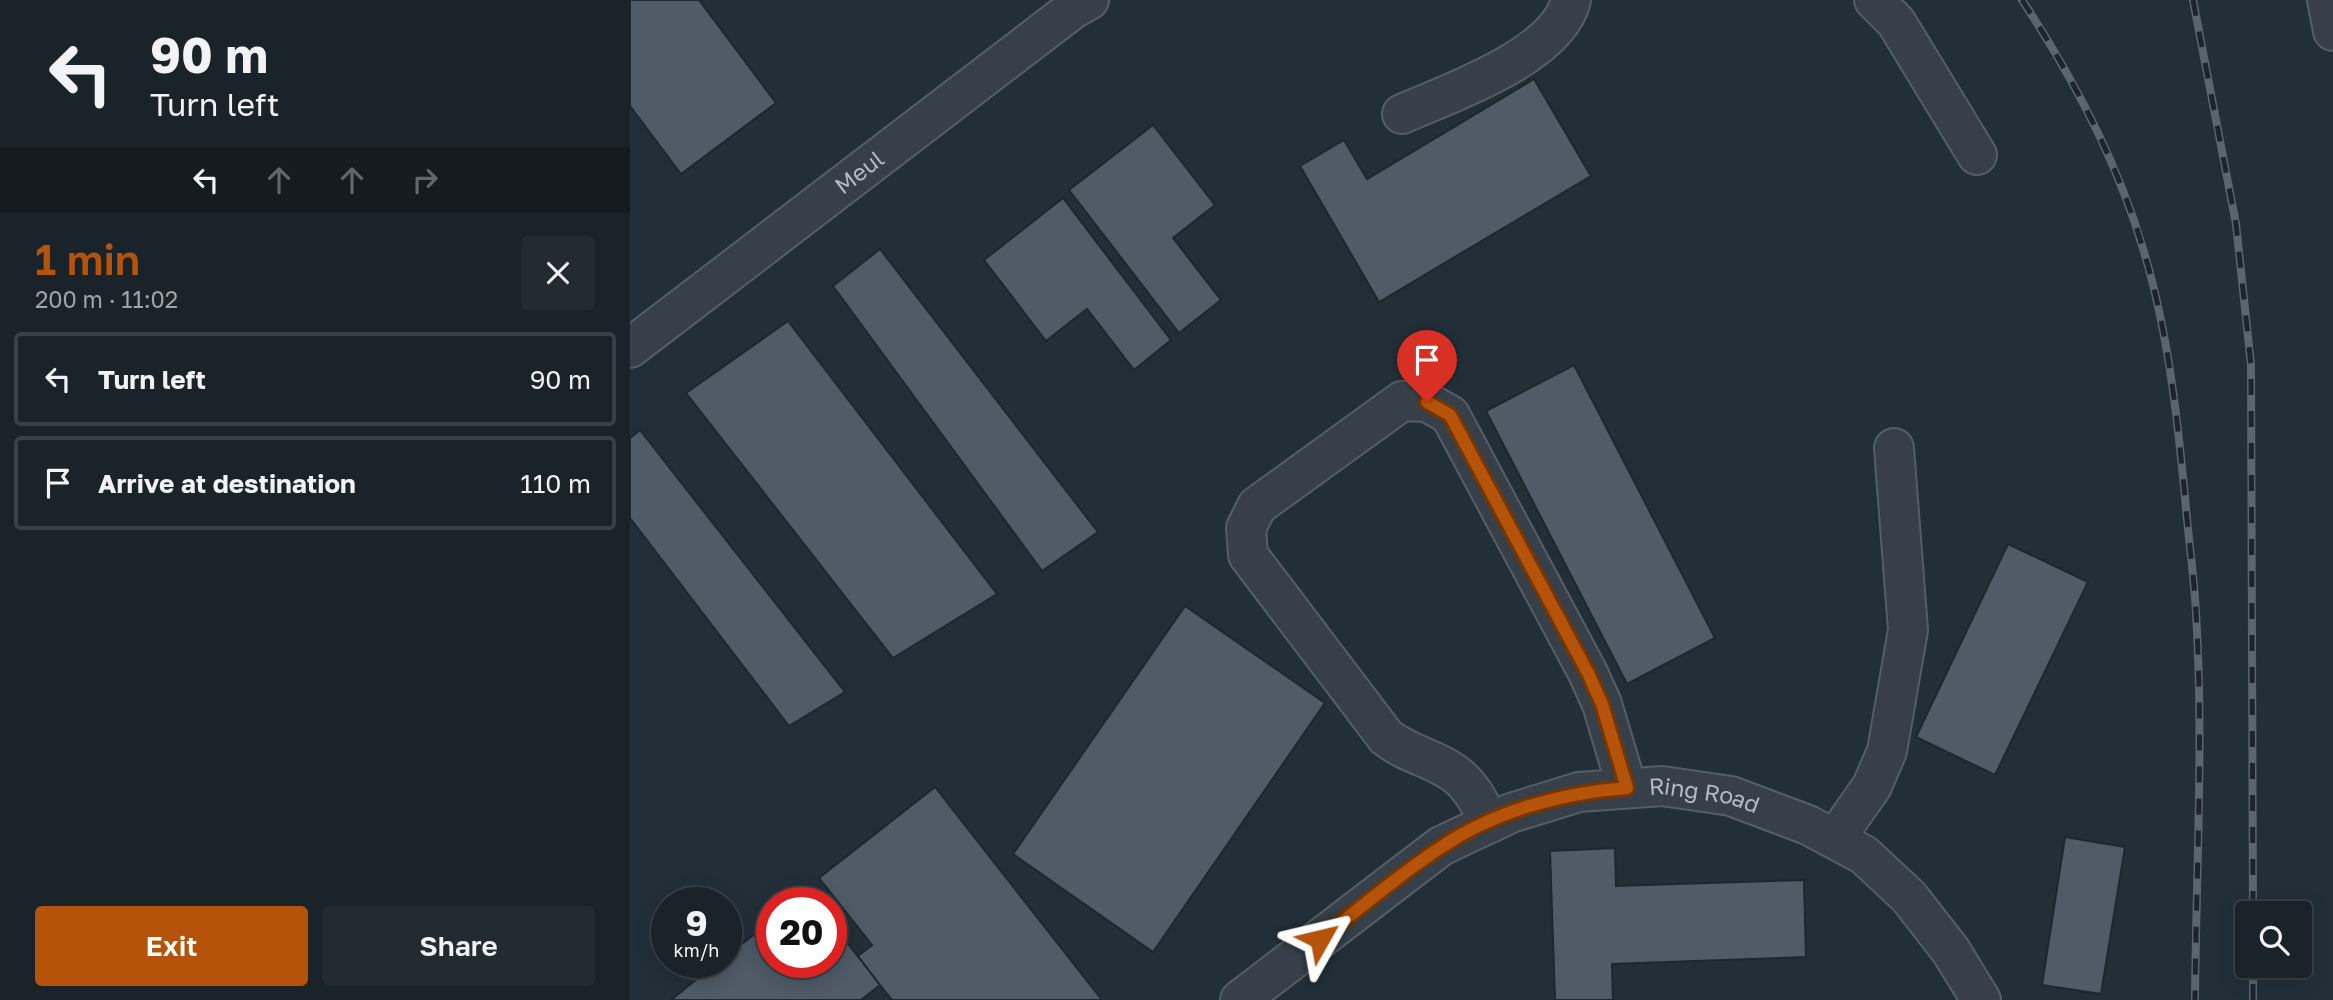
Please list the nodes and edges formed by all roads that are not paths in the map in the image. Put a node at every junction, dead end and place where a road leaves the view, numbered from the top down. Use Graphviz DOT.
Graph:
graph roads {
  1 [pos="1089,0"];
  2 [pos="1571,0"];
  3 [pos="1874,0"];
  4 [pos="2327,0"];
  5 [pos="2333,31"];
  6 [pos="1402,114"];
  7 [pos="1977,155"];
  8 [pos="630,348"];
  9 [pos="1894,448"];
  10 [pos="1627,788"];
  11 [pos="1490,822"];
  12 [pos="1835,839"];
  13 [pos="1240,1000"];
  14 [pos="1981,1000"];
  1 -- 8 [label="street, Meul"];
  2 -- 6 [label="street"];
  3 -- 7 [label="street"];
  4 -- 5 [label="street"];
  9 -- 12 [label="street"];
  10 -- 11 [label="street, Ring Road"];
  10 -- 11 [label="street"];
  10 -- 12 [label="street, Ring Road"];
  11 -- 13 [label="street, Ring Road"];
  12 -- 14 [label="street, Ring Road"];
}
